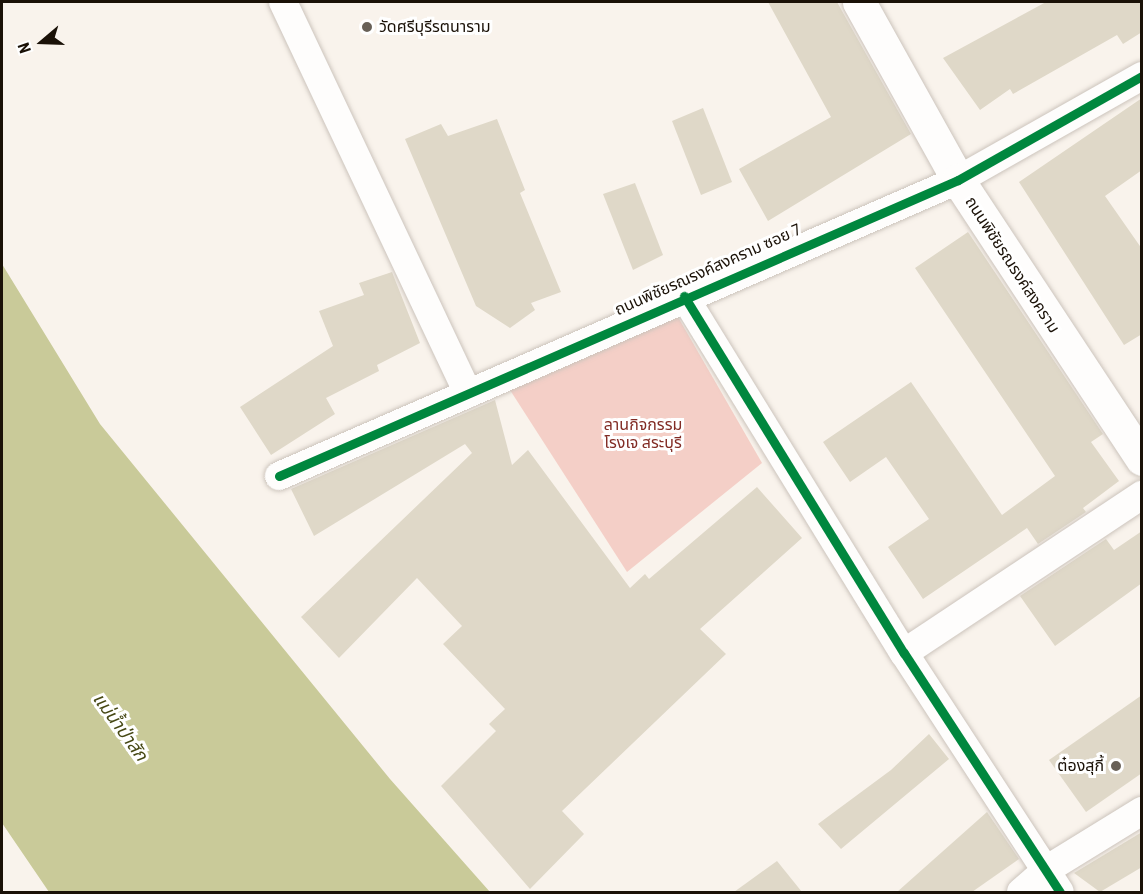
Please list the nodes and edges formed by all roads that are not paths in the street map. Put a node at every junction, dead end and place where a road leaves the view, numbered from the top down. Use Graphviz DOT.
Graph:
graph roads {
  1 [pos="283,2"];
  2 [pos="859,2"];
  3 [pos="1142,75"];
  4 [pos="958,180"];
  5 [pos="684,296"];
  6 [pos="468,393"];
  7 [pos="1142,459"];
  8 [pos="279,476"];
  9 [pos="1142,495"];
  10 [pos="904,652"];
  11 [pos="1142,811"];
  12 [pos="1053,881"];
  13 [pos="1021,892"];
  1 -- 6 [label="street"];
  2 -- 4 [label="street, ถนนพิชัยรณรงค์สงคราม"];
  3 -- 4 [label="street, ถนนพิชัยรณรงค์สงคราม ซอย 7"];
  4 -- 5 [label="street, ถนนพิชัยรณรงค์สงคราม ซอย 7"];
  4 -- 7 [label="street, ถนนพิชัยรณรงค์สงคราม"];
  5 -- 6 [label="street, ถนนพิชัยรณรงค์สงคราม ซอย 7"];
  5 -- 10 [label="street"];
  6 -- 8 [label="street, ถนนพิชัยรณรงค์สงคราม ซอย 7"];
  9 -- 10 [label="street"];
  10 -- 12 [label="street"];
  11 -- 12 [label="street"];
  12 -- 13 [label="street"];
}
